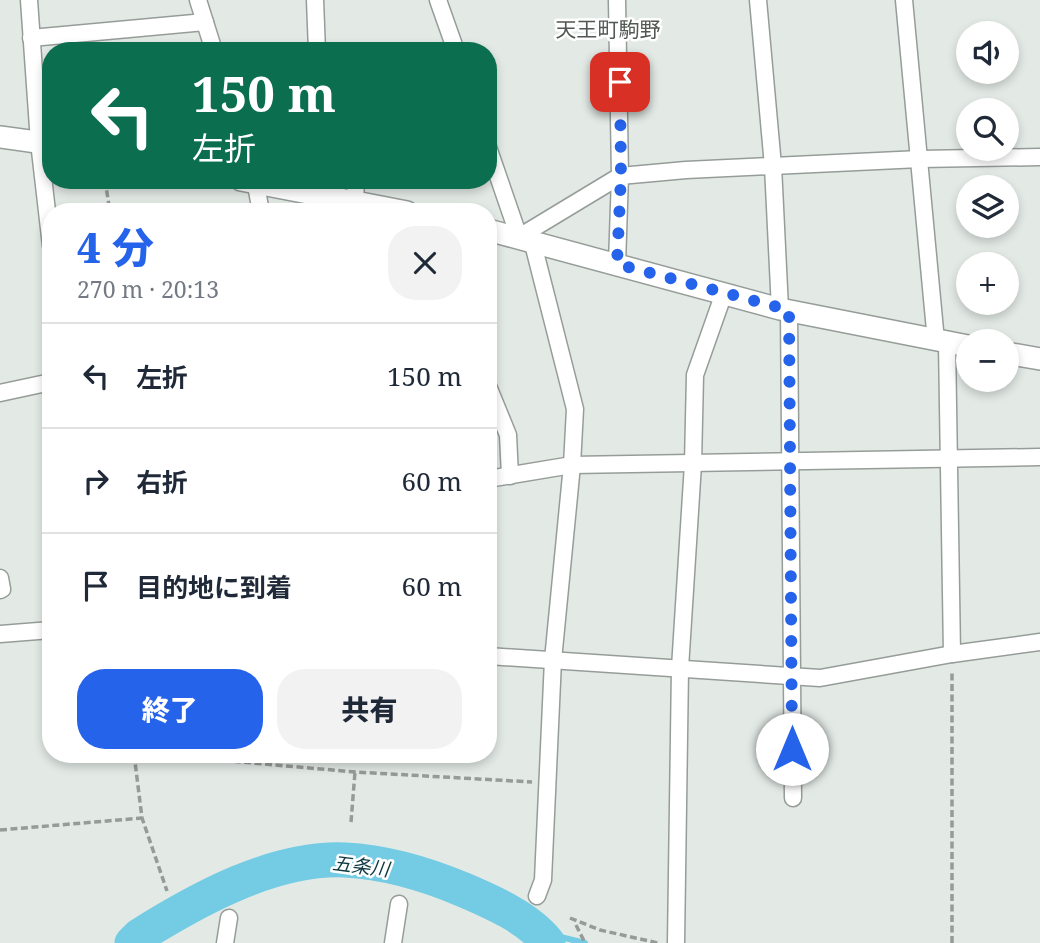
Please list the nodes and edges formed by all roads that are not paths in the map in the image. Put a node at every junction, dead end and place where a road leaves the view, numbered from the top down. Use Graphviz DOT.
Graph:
graph roads {
  1 [pos="29,0"];
  2 [pos="198,0"];
  3 [pos="315,0"];
  4 [pos="439,0"];
  5 [pos="617,0"];
  6 [pos="758,0"];
  7 [pos="904,0"];
  8 [pos="205,22"];
  9 [pos="31,38"];
  10 [pos="211,42"];
  11 [pos="317,42"];
  12 [pos="453,42"];
  13 [pos="42,120"];
  14 [pos="0,137"];
  15 [pos="42,143"];
  16 [pos="1040,157"];
  17 [pos="920,159"];
  18 [pos="773,166"];
  19 [pos="497,169"];
  20 [pos="621,176"];
  21 [pos="356,190"];
  22 [pos="386,203"];
  23 [pos="497,232"];
  24 [pos="525,239"];
  25 [pos="617,264"];
  26 [pos="724,293"];
  27 [pos="784,309"];
  28 [pos="950,343"];
  29 [pos="1019,355"];
  30 [pos="1040,359"];
  31 [pos="42,384"];
  32 [pos="0,393"];
  33 [pos="497,408"];
  34 [pos="1040,457"];
  35 [pos="949,459"];
  36 [pos="790,462"];
  37 [pos="693,464"];
  38 [pos="572,466"];
  39 [pos="510,476"];
  40 [pos="497,478"];
  41 [pos="0,578"];
  42 [pos="0,590"];
  43 [pos="42,631"];
  44 [pos="0,634"];
  45 [pos="1040,642"];
  46 [pos="952,654"];
  47 [pos="497,657"];
  48 [pos="553,660"];
  49 [pos="680,668"];
  50 [pos="792,676"];
  51 [pos="793,798"];
  52 [pos="537,896"];
  53 [pos="399,904"];
  54 [pos="229,918"];
  55 [pos="225,943"];
  56 [pos="393,943"];
  57 [pos="676,943"];
  1 -- 9 [label="street"];
  2 -- 8 [label="street"];
  3 -- 11 [label="street"];
  4 -- 12 [label="street"];
  5 -- 20 [label="street"];
  6 -- 18 [label="street"];
  7 -- 17 [label="street"];
  8 -- 9 [label="street"];
  8 -- 10 [label="street"];
  9 -- 13 [label="street"];
  14 -- 15 [label="street"];
  16 -- 17 [label="street"];
  17 -- 18 [label="street"];
  17 -- 28 [label="street"];
  18 -- 20 [label="street"];
  18 -- 27 [label="street"];
  19 -- 24 [label="street"];
  20 -- 24 [label="street"];
  20 -- 25 [label="street"];
  21 -- 22 [label="street"];
  23 -- 24 [label="street"];
  24 -- 25 [label="street"];
  24 -- 38 [label="street"];
  25 -- 26 [label="street"];
  26 -- 27 [label="street"];
  26 -- 37 [label="street"];
  27 -- 28 [label="street"];
  27 -- 36 [label="street"];
  28 -- 35 [label="street"];
  29 -- 30 [label="street"];
  31 -- 32 [label="street"];
  33 -- 39 [label="street"];
  34 -- 35 [label="street"];
  35 -- 36 [label="street"];
  35 -- 46 [label="street"];
  36 -- 37 [label="street"];
  36 -- 50 [label="street"];
  37 -- 38 [label="street"];
  37 -- 49 [label="street"];
  38 -- 39 [label="street"];
  38 -- 48 [label="street"];
  39 -- 40 [label="street"];
  41 -- 42 [label="street"];
  43 -- 44 [label="street"];
  45 -- 46 [label="street"];
  46 -- 50 [label="street"];
  47 -- 48 [label="street"];
  48 -- 49 [label="street"];
  48 -- 52 [label="street"];
  49 -- 50 [label="street"];
  49 -- 57 [label="street"];
  50 -- 51 [label="street"];
  53 -- 56 [label="street"];
  54 -- 55 [label="street"];
}
